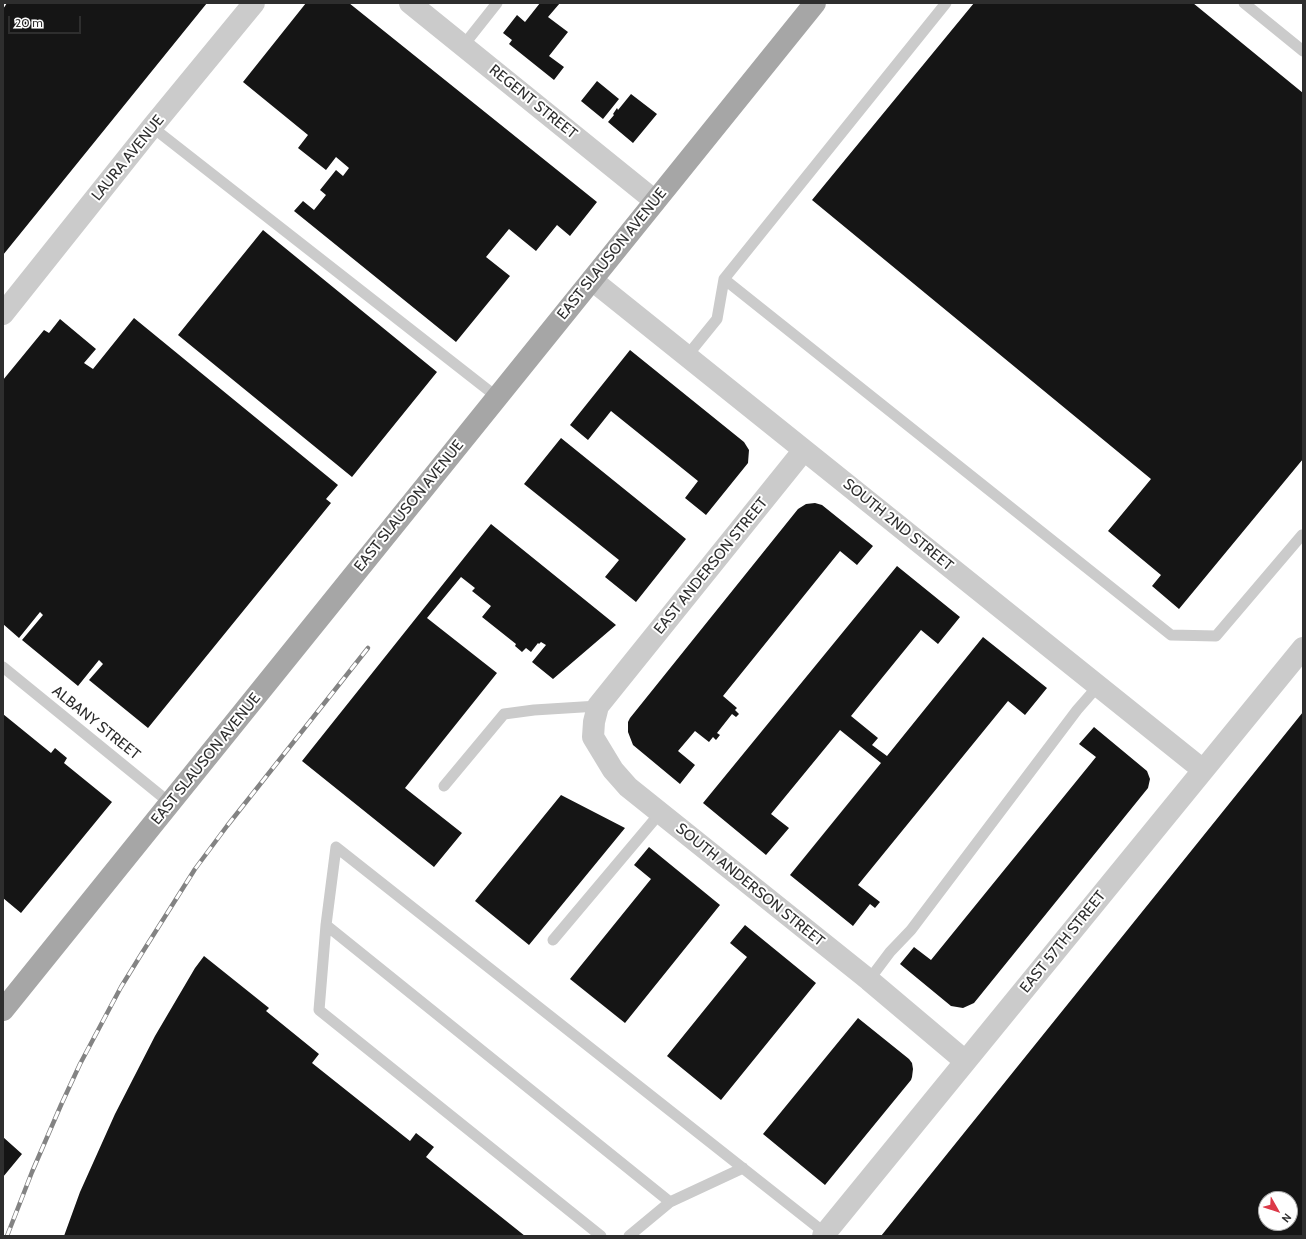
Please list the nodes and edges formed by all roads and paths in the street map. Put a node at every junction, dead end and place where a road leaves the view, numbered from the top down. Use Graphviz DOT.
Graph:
graph roads {
  1 [pos="254,3"];
  2 [pos="410,3"];
  3 [pos="497,3"];
  4 [pos="815,3"];
  5 [pos="946,3"];
  6 [pos="1244,3"];
  7 [pos="463,46"];
  8 [pos="1303,51"];
  9 [pos="152,127"];
  10 [pos="655,201"];
  11 [pos="724,279"];
  12 [pos="592,280"];
  13 [pos="3,314"];
  14 [pos="687,356"];
  15 [pos="497,397"];
  16 [pos="804,450"];
  17 [pos="1303,535"];
  18 [pos="1303,648"];
  19 [pos="3,667"];
  20 [pos="617,683"];
  21 [pos="1098,686"];
  22 [pos="598,706"];
  23 [pos="1203,770"];
  24 [pos="444,786"];
  25 [pos="170,803"];
  26 [pos="660,813"];
  27 [pos="326,925"];
  28 [pos="553,940"];
  29 [pos="869,980"];
  30 [pos="3,1010"];
  31 [pos="965,1062"];
  32 [pos="742,1168"];
  33 [pos="670,1202"];
  34 [pos="824,1235"];
  35 [pos="601,1236"];
  36 [pos="629,1236"];
  1 -- 9 [label="street, LAURA AVENUE"];
  2 -- 7 [label="street, REGENT STREET"];
  3 -- 7 [label="lane"];
  4 -- 10 [label="main road, EAST SLAUSON AVENUE"];
  5 -- 11 [label="lane"];
  6 -- 8 [label="lane"];
  7 -- 10 [label="street, REGENT STREET"];
  9 -- 13 [label="street, LAURA AVENUE"];
  9 -- 15 [label="lane"];
  10 -- 12 [label="main road, EAST SLAUSON AVENUE"];
  11 -- 14 [label="lane"];
  11 -- 17 [label="lane"];
  12 -- 14 [label="street, SOUTH 2ND STREET"];
  12 -- 15 [label="main road, EAST SLAUSON AVENUE"];
  14 -- 16 [label="street, SOUTH 2ND STREET"];
  15 -- 25 [label="main road, EAST SLAUSON AVENUE"];
  16 -- 20 [label="street, EAST ANDERSON STREET"];
  16 -- 21 [label="street, SOUTH 2ND STREET"];
  18 -- 23 [label="street, EAST 57TH STREET"];
  19 -- 25 [label="lane, ALBANY STREET"];
  20 -- 22 [label="street, SOUTH ANDERSON STREET"];
  21 -- 23 [label="street, SOUTH 2ND STREET"];
  21 -- 29 [label="lane"];
  22 -- 24 [label="lane"];
  22 -- 26 [label="street, SOUTH ANDERSON STREET"];
  23 -- 31 [label="street, EAST 57TH STREET"];
  25 -- 30 [label="main road, EAST SLAUSON AVENUE"];
  26 -- 28 [label="lane"];
  26 -- 29 [label="street, SOUTH ANDERSON STREET"];
  27 -- 32 [label="lane"];
  27 -- 33 [label="lane"];
  27 -- 35 [label="lane"];
  29 -- 31 [label="street, SOUTH ANDERSON STREET"];
  31 -- 34 [label="street, EAST 57TH STREET"];
  32 -- 33 [label="lane"];
  32 -- 34 [label="lane"];
  33 -- 36 [label="lane"];
}
